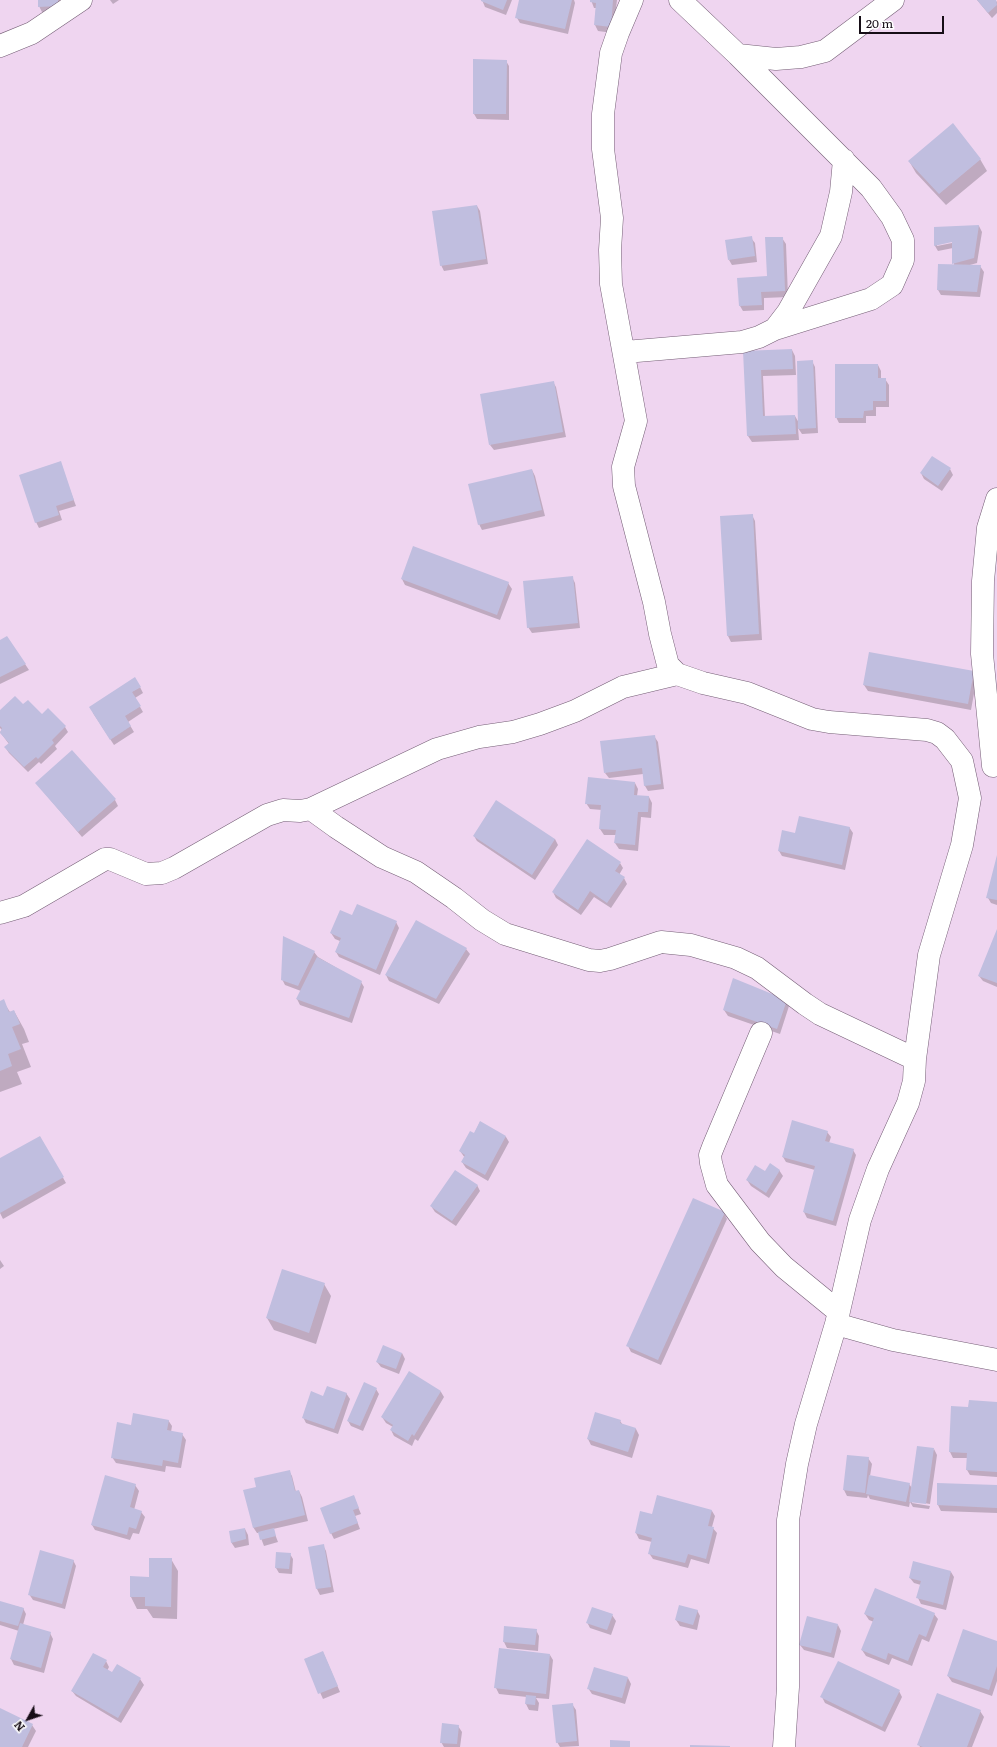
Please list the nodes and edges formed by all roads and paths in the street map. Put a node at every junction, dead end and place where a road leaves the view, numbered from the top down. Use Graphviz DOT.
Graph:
graph roads {
  1 [pos="81,0"];
  2 [pos="632,0"];
  3 [pos="680,0"];
  4 [pos="893,0"];
  5 [pos="0,46"];
  6 [pos="738,55"];
  7 [pos="844,160"];
  8 [pos="775,329"];
  9 [pos="625,352"];
  10 [pos="997,499"];
  11 [pos="677,674"];
  12 [pos="962,761"];
  13 [pos="995,767"];
  14 [pos="311,809"];
  15 [pos="0,913"];
  16 [pos="761,1033"];
  17 [pos="915,1059"];
  18 [pos="837,1318"];
  19 [pos="997,1360"];
  20 [pos="784,1747"];
  1 -- 5 [label="street"];
  2 -- 9 [label="street"];
  3 -- 6 [label="street"];
  4 -- 6 [label="street"];
  6 -- 7 [label="street"];
  7 -- 8 [label="street"];
  7 -- 8 [label="street"];
  8 -- 9 [label="street"];
  9 -- 11 [label="street"];
  10 -- 13 [label="street"];
  11 -- 12 [label="street"];
  11 -- 14 [label="street"];
  12 -- 13 [label="street"];
  12 -- 17 [label="street"];
  14 -- 15 [label="street"];
  14 -- 17 [label="street"];
  16 -- 18 [label="street"];
  17 -- 18 [label="street"];
  18 -- 19 [label="street"];
  18 -- 20 [label="street"];
}
